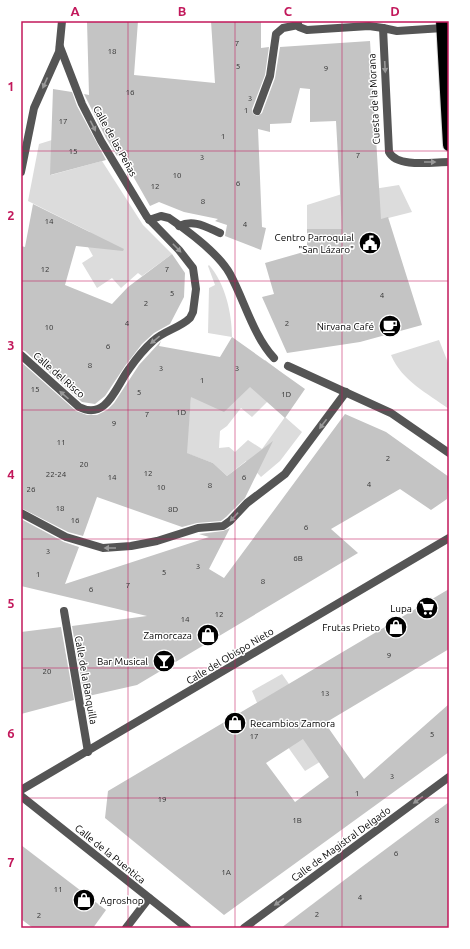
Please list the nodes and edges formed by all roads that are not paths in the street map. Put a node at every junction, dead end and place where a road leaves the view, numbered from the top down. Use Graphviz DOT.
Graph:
graph roads {
  1 [pos="62,21"];
  2 [pos="297,23"];
  3 [pos="442,25"];
  4 [pos="383,28"];
  5 [pos="60,47"];
  6 [pos="257,111"];
  7 [pos="449,145"];
  8 [pos="449,162"];
  9 [pos="21,172"];
  10 [pos="150,220"];
  11 [pos="179,226"];
  12 [pos="220,233"];
  13 [pos="188,320"];
  14 [pos="21,355"];
  15 [pos="274,358"];
  16 [pos="288,366"];
  17 [pos="346,392"];
  18 [pos="449,453"];
  19 [pos="21,513"];
  20 [pos="449,538"];
  21 [pos="64,611"];
  22 [pos="88,752"];
  23 [pos="449,777"];
  24 [pos="21,790"];
  25 [pos="21,796"];
  26 [pos="150,898"];
  27 [pos="126,928"];
  28 [pos="186,928"];
  29 [pos="244,928"];
  1 -- 5 [label="street"];
  2 -- 4 [label="street"];
  2 -- 6 [label="street"];
  3 -- 4 [label="street"];
  3 -- 7 [label="highway"];
  4 -- 8 [label="street, Cuesta de la Morana, one-way"];
  5 -- 9 [label="street, one-way"];
  5 -- 10 [label="street, Calle de las Peñas, one-way"];
  10 -- 11 [label="street"];
  10 -- 13 [label="street, Calle de las Peñas, one-way"];
  11 -- 12 [label="street"];
  11 -- 15 [label="street"];
  13 -- 14 [label="street, Calle del Risco, one-way"];
  16 -- 17 [label="street"];
  17 -- 18 [label="street"];
  17 -- 19 [label="street, one-way"];
  20 -- 22 [label="street, Calle del Obispo Nieto"];
  21 -- 22 [label="street, Calle de la Banquilla"];
  22 -- 24 [label="street, Calle del Obispo Nieto"];
  23 -- 29 [label="street, Calle de Magistral Delgado, one-way"];
  25 -- 26 [label="street, Calle de la Puentica"];
  26 -- 27 [label="street"];
  26 -- 28 [label="street, Calle de la Puentica"];
}
